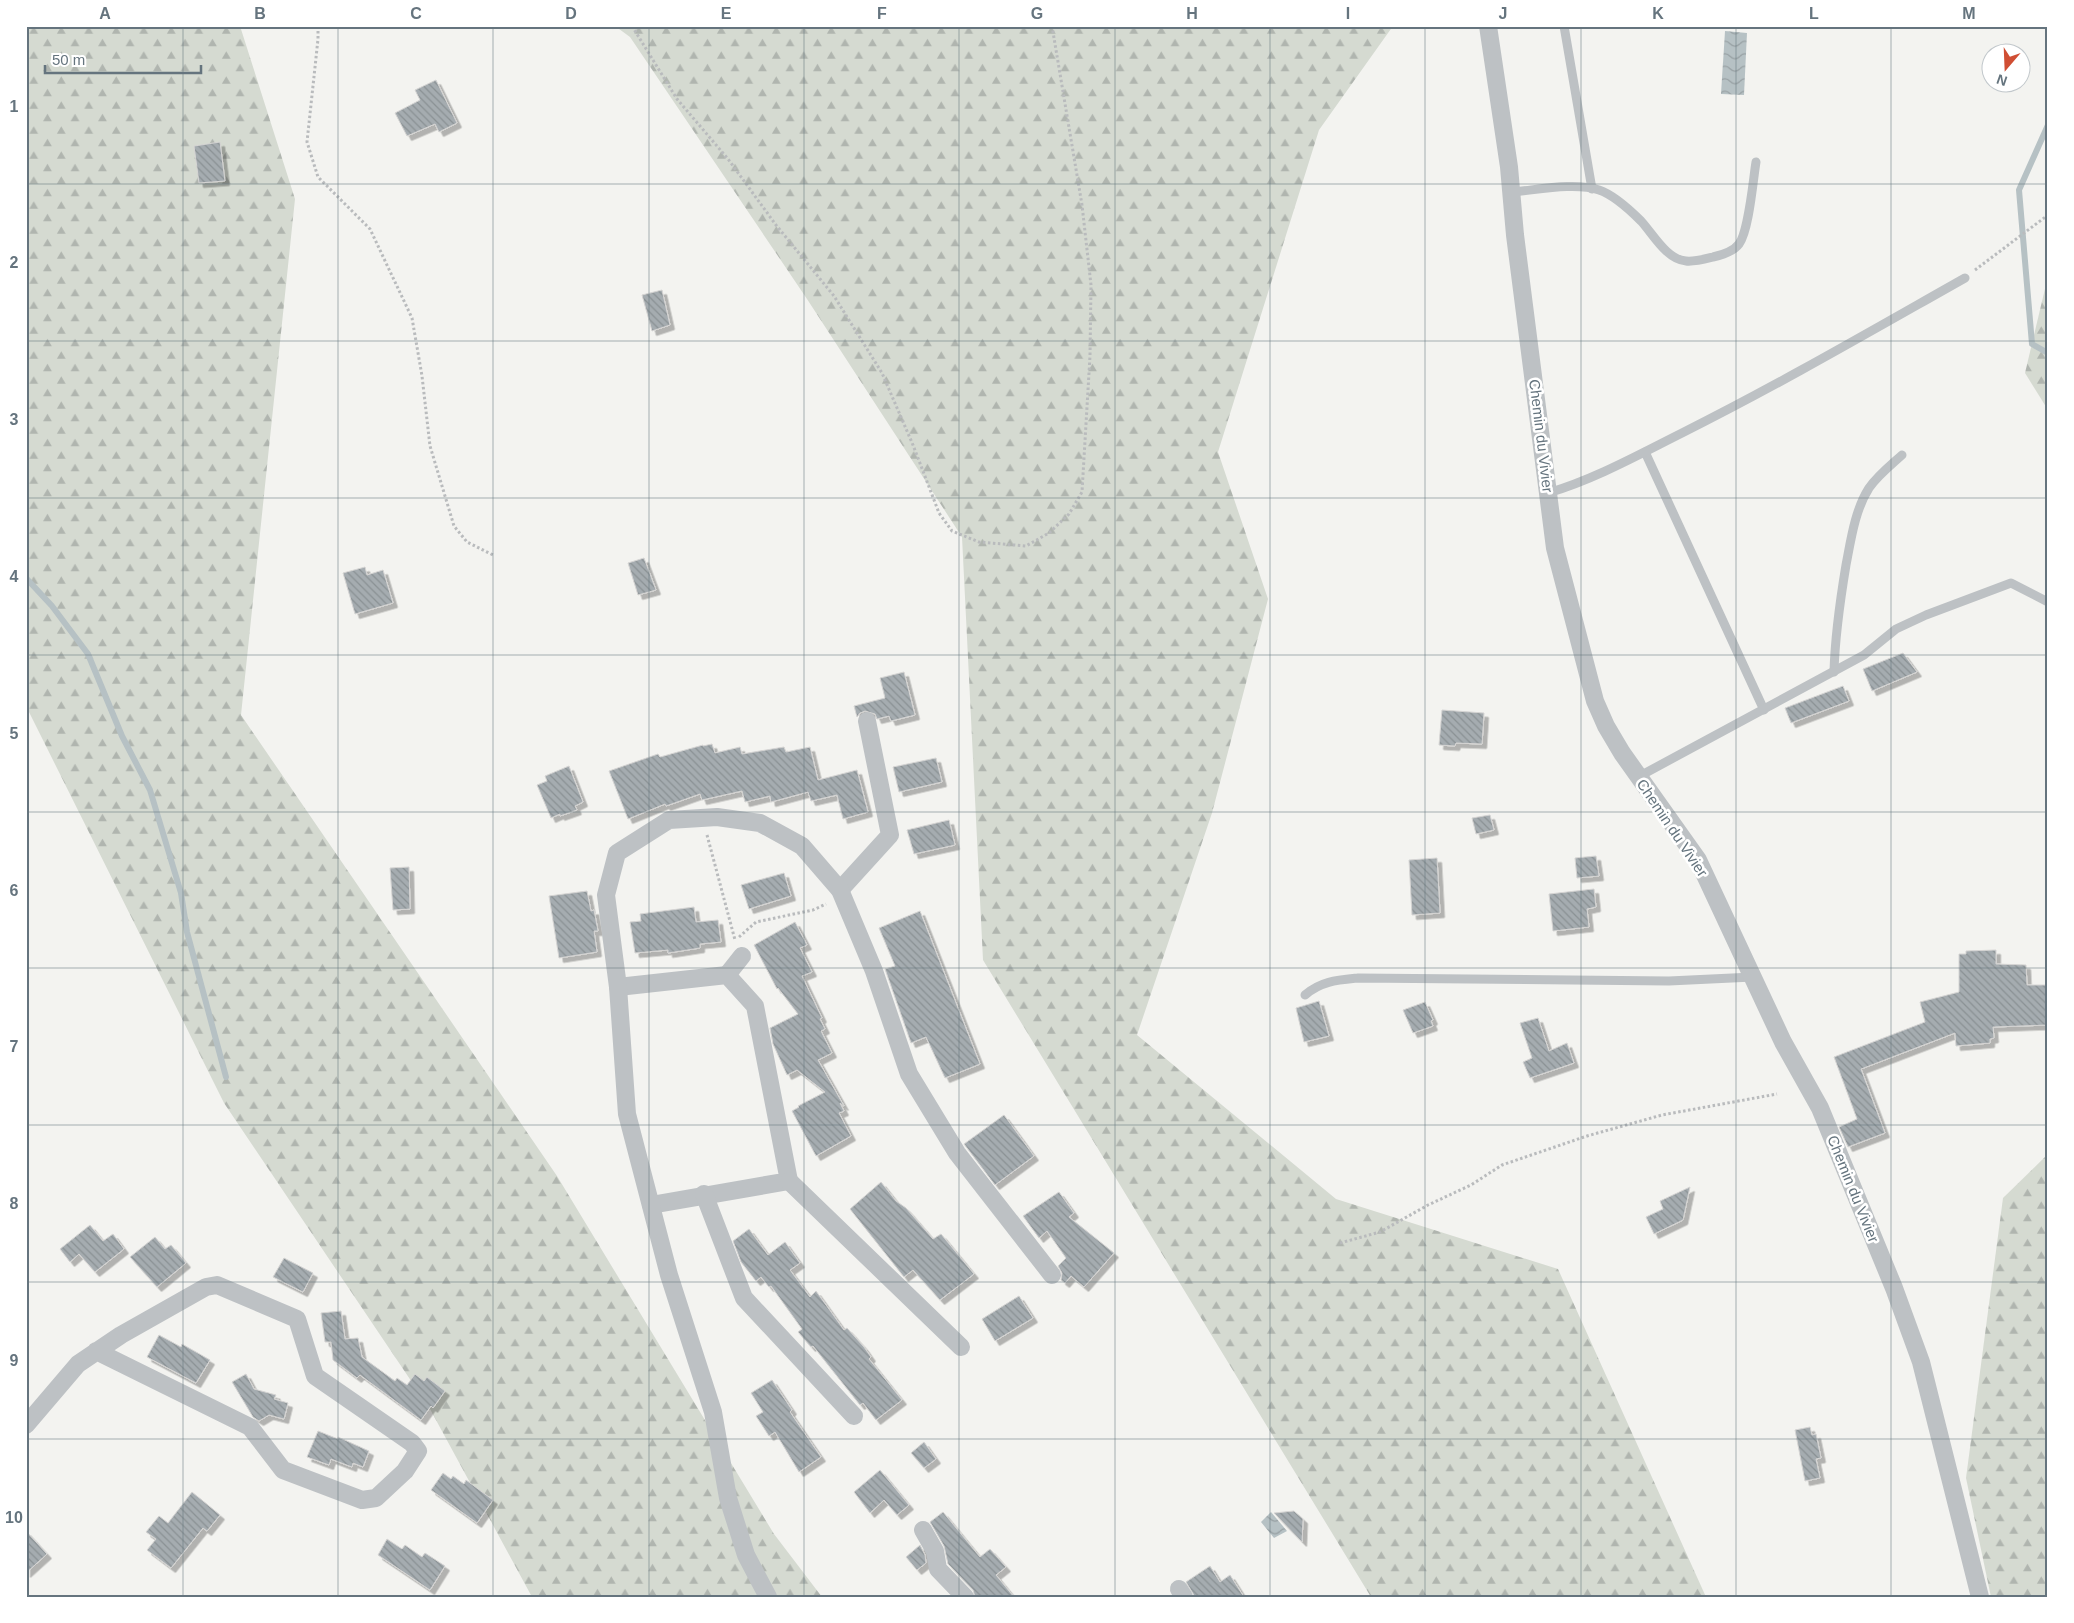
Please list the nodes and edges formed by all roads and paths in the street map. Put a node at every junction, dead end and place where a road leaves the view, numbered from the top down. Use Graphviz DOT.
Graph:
graph roads {
  1 [pos="318,26"];
  2 [pos="632,26"];
  3 [pos="1052,26"];
  4 [pos="1488,26"];
  5 [pos="1564,26"];
  6 [pos="1756,162"];
  7 [pos="1592,189"];
  8 [pos="1512,192"];
  9 [pos="2048,215"];
  10 [pos="1965,278"];
  11 [pos="1644,452"];
  12 [pos="1902,455"];
  13 [pos="1548,493"];
  14 [pos="493,555"];
  15 [pos="2048,602"];
  16 [pos="1834,672"];
  17 [pos="1764,710"];
  18 [pos="867,721"];
  19 [pos="1638,777"];
  20 [pos="702,818"];
  21 [pos="840,890"];
  22 [pos="735,959"];
  23 [pos="1753,977"];
  24 [pos="618,987"];
  25 [pos="1305,995"];
  26 [pos="1777,1094"];
  27 [pos="789,1181"];
  28 [pos="704,1194"];
  29 [pos="650,1205"];
  30 [pos="1340,1243"];
  31 [pos="1052,1275"];
  32 [pos="961,1347"];
  33 [pos="96,1351"];
  34 [pos="854,1416"];
  35 [pos="26,1425"];
  36 [pos="923,1530"];
  37 [pos="768,1597"];
  38 [pos="965,1597"];
  39 [pos="1980,1597"];
  1 -- 14 [label="path"];
  2 -- 3 [label="path"];
  4 -- 8 [label="street, Chemin du Vivier"];
  5 -- 7 [label="lane"];
  6 -- 7 [label="lane"];
  7 -- 8 [label="lane"];
  8 -- 13 [label="street, Chemin du Vivier"];
  9 -- 10 [label="path"];
  10 -- 11 [label="lane"];
  11 -- 13 [label="lane"];
  11 -- 17 [label="lane"];
  12 -- 16 [label="lane"];
  13 -- 19 [label="street, Chemin du Vivier"];
  15 -- 16 [label="lane"];
  16 -- 17 [label="lane"];
  17 -- 19 [label="lane"];
  18 -- 21 [label="street"];
  19 -- 23 [label="street, Chemin du Vivier"];
  20 -- 21 [label="street"];
  20 -- 22 [label="path"];
  20 -- 24 [label="street"];
  21 -- 22 [label="path"];
  21 -- 31 [label="street"];
  22 -- 24 [label="street"];
  22 -- 27 [label="street"];
  23 -- 25 [label="lane"];
  23 -- 39 [label="street, Chemin du Vivier"];
  24 -- 29 [label="street"];
  26 -- 30 [label="path"];
  27 -- 28 [label="street"];
  27 -- 32 [label="street"];
  28 -- 29 [label="street"];
  28 -- 34 [label="street"];
  29 -- 37 [label="street"];
  33 -- 33 [label="street"];
  33 -- 35 [label="street"];
  36 -- 38 [label="street"];
}
